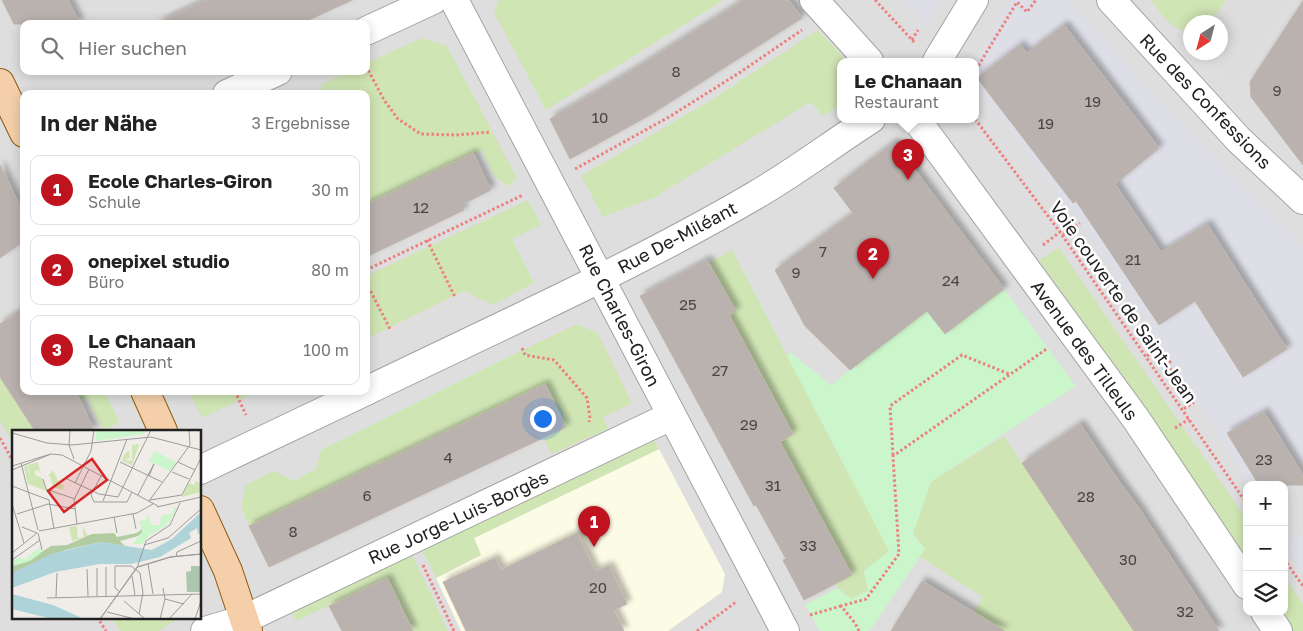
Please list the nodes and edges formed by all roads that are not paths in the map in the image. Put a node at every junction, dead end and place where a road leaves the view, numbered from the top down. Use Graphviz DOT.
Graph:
graph roads {
  1 [pos="433,0"];
  2 [pos="454,0"];
  3 [pos="974,0"];
  4 [pos="1110,0"];
  5 [pos="821,7"];
  6 [pos="370,29"];
  7 [pos="866,58"];
  8 [pos="939,58"];
  9 [pos="269,75"];
  10 [pos="0,83"];
  11 [pos="236,90"];
  12 [pos="865,123"];
  13 [pos="919,123"];
  14 [pos="20,125"];
  15 [pos="1303,200"];
  16 [pos="601,278"];
  17 [pos="370,389"];
  18 [pos="147,395"];
  19 [pos="358,395"];
  20 [pos="671,416"];
  21 [pos="163,430"];
  22 [pos="201,470"];
  23 [pos="201,512"];
  24 [pos="1243,579"];
  25 [pos="1268,616"];
  26 [pos="795,624"];
  27 [pos="246,625"];
  28 [pos="206,631"];
  29 [pos="1278,631"];
  1 -- 6 [label="street"];
  2 -- 16 [label="street, Rue Charles-Giron"];
  3 -- 8 [label="street"];
  4 -- 15 [label="street, Rue des Confessions"];
  5 -- 7 [label="street"];
  9 -- 11 [label="street"];
  10 -- 14 [label="main road"];
  12 -- 16 [label="street, Rue De-Miléant"];
  13 -- 24 [label="street, Avenue des Tilleuls"];
  16 -- 17 [label="street, Rue De-Miléant"];
  16 -- 20 [label="street, Rue Charles-Giron"];
  18 -- 21 [label="main road"];
  19 -- 22 [label="street, Rue De-Miléant"];
  20 -- 26 [label="street, Rue Charles-Giron"];
  20 -- 27 [label="street, Rue Jorge-Luis-Borgès"];
  23 -- 27 [label="main road"];
  25 -- 29 [label="street"];
  27 -- 28 [label="street, Rue Jorge-Luis-Borgès"];
}
